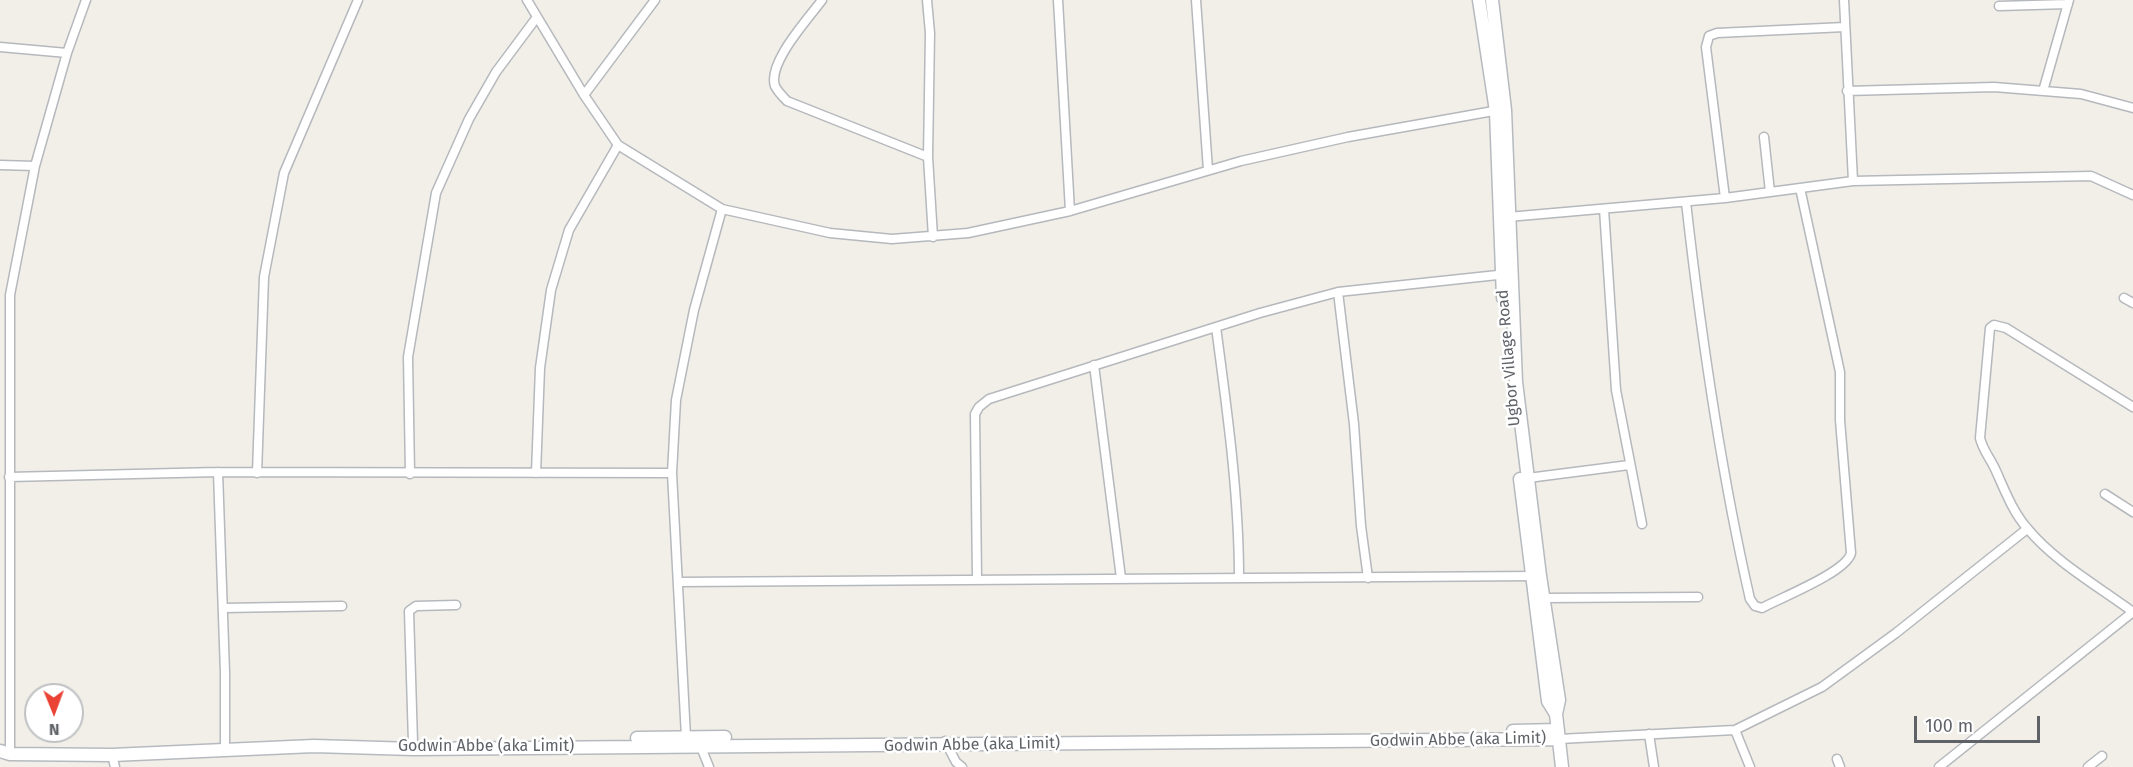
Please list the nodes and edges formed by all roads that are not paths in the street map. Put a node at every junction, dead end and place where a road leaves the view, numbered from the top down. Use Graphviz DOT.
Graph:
graph roads {
  1 [pos="86,0"];
  2 [pos="358,0"];
  3 [pos="527,0"];
  4 [pos="655,0"];
  5 [pos="822,0"];
  6 [pos="927,0"];
  7 [pos="1058,0"];
  8 [pos="1196,0"];
  9 [pos="1479,0"];
  10 [pos="1492,0"];
  11 [pos="1844,0"];
  12 [pos="2069,2"];
  13 [pos="1999,6"];
  14 [pos="537,17"];
  15 [pos="1845,27"];
  16 [pos="0,47"];
  17 [pos="67,53"];
  18 [pos="1847,91"];
  19 [pos="2043,91"];
  20 [pos="584,95"];
  21 [pos="2133,108"];
  22 [pos="1500,110"];
  23 [pos="1764,137"];
  24 [pos="618,145"];
  25 [pos="928,157"];
  26 [pos="0,165"];
  27 [pos="35,166"];
  28 [pos="1208,170"];
  29 [pos="1853,181"];
  30 [pos="1800,188"];
  31 [pos="1770,192"];
  32 [pos="2133,195"];
  33 [pos="1725,198"];
  34 [pos="1686,202"];
  35 [pos="722,209"];
  36 [pos="1604,209"];
  37 [pos="1070,211"];
  38 [pos="1508,217"];
  39 [pos="933,237"];
  40 [pos="1506,274"];
  41 [pos="1338,292"];
  42 [pos="2124,298"];
  43 [pos="2133,303"];
  44 [pos="1216,327"];
  45 [pos="1094,365"];
  46 [pos="2133,407"];
  47 [pos="1629,465"];
  48 [pos="218,472"];
  49 [pos="257,473"];
  50 [pos="536,473"];
  51 [pos="672,473"];
  52 [pos="410,474"];
  53 [pos="9,477"];
  54 [pos="1528,478"];
  55 [pos="2105,494"];
  56 [pos="2133,512"];
  57 [pos="1642,524"];
  58 [pos="2027,529"];
  59 [pos="1535,576"];
  60 [pos="1121,578"];
  61 [pos="1239,578"];
  62 [pos="1368,578"];
  63 [pos="977,579"];
  64 [pos="679,582"];
  65 [pos="1698,597"];
  66 [pos="1544,598"];
  67 [pos="456,605"];
  68 [pos="342,606"];
  69 [pos="223,608"];
  70 [pos="1556,714"];
  71 [pos="1735,730"];
  72 [pos="1559,734"];
  73 [pos="1649,734"];
  74 [pos="694,740"];
  75 [pos="413,743"];
  76 [pos="945,743"];
  77 [pos="225,748"];
  78 [pos="384,748"];
  79 [pos="3,754"];
  80 [pos="2102,756"];
  81 [pos="114,761"];
  82 [pos="1951,764"];
  83 [pos="709,767"];
  84 [pos="962,767"];
  85 [pos="1562,767"];
  86 [pos="1654,767"];
  87 [pos="1750,767"];
  88 [pos="1939,767"];
  89 [pos="2088,767"];
  1 -- 17 [label="street"];
  2 -- 49 [label="street"];
  3 -- 14 [label="street"];
  4 -- 20 [label="street"];
  5 -- 25 [label="street"];
  6 -- 25 [label="street"];
  7 -- 37 [label="street"];
  8 -- 28 [label="street"];
  9 -- 22 [label="street, Ugbor Village Road"];
  10 -- 22 [label="street, Ugbor Village Road"];
  11 -- 15 [label="street"];
  12 -- 13 [label="street"];
  12 -- 19 [label="street"];
  14 -- 20 [label="street"];
  14 -- 52 [label="street"];
  15 -- 18 [label="street"];
  15 -- 33 [label="street"];
  16 -- 17 [label="street"];
  17 -- 27 [label="street"];
  18 -- 19 [label="street"];
  18 -- 29 [label="street"];
  19 -- 21 [label="street"];
  20 -- 24 [label="street"];
  22 -- 28 [label="street"];
  22 -- 38 [label="street, Ugbor Village Road"];
  22 -- 40 [label="street, Ugbor Village Road"];
  23 -- 31 [label="street"];
  24 -- 35 [label="street"];
  24 -- 50 [label="street"];
  25 -- 39 [label="street"];
  26 -- 27 [label="street"];
  27 -- 53 [label="street"];
  28 -- 37 [label="street"];
  29 -- 30 [label="street"];
  29 -- 32 [label="street"];
  30 -- 31 [label="street"];
  30 -- 34 [label="street"];
  31 -- 33 [label="street"];
  33 -- 34 [label="street"];
  34 -- 36 [label="street"];
  35 -- 39 [label="street"];
  35 -- 51 [label="street"];
  36 -- 38 [label="street"];
  36 -- 47 [label="street"];
  37 -- 39 [label="street"];
  38 -- 40 [label="street, Ugbor Village Road"];
  40 -- 41 [label="street"];
  40 -- 54 [label="street, Ugbor Village Road"];
  40 -- 59 [label="street, Ugbor Village Road"];
  41 -- 44 [label="street"];
  41 -- 62 [label="street"];
  42 -- 43 [label="street"];
  44 -- 45 [label="street"];
  44 -- 61 [label="street"];
  45 -- 60 [label="street"];
  45 -- 63 [label="street"];
  46 -- 58 [label="street"];
  47 -- 54 [label="street"];
  47 -- 57 [label="street"];
  48 -- 49 [label="street"];
  48 -- 53 [label="street"];
  48 -- 69 [label="street"];
  49 -- 52 [label="street"];
  50 -- 51 [label="street"];
  50 -- 52 [label="street"];
  51 -- 64 [label="street"];
  53 -- 79 [label="street"];
  54 -- 59 [label="street, Ugbor Village Road"];
  55 -- 56 [label="street"];
  58 -- 71 [label="street"];
  58 -- 82 [label="street"];
  59 -- 62 [label="street"];
  59 -- 66 [label="street, Ugbor Village Road"];
  59 -- 70 [label="street, Ugbor Village Road"];
  60 -- 61 [label="street"];
  60 -- 63 [label="street"];
  61 -- 62 [label="street"];
  63 -- 64 [label="street"];
  64 -- 74 [label="street"];
  65 -- 66 [label="street"];
  66 -- 70 [label="street, Ugbor Village Road"];
  67 -- 75 [label="street"];
  68 -- 69 [label="street"];
  69 -- 77 [label="street"];
  70 -- 72 [label="street, Ugbor Village Road"];
  71 -- 73 [label="street"];
  71 -- 87 [label="street"];
  72 -- 73 [label="street"];
  72 -- 76 [label="street, Godwin Abbe (aka Limit)"];
  72 -- 85 [label="street, Ugbor Village Road"];
  73 -- 86 [label="street"];
  74 -- 75 [label="street, Godwin Abbe (aka Limit)"];
  74 -- 76 [label="street, Godwin Abbe (aka Limit)"];
  74 -- 78 [label="street, Godwin Abbe (aka Limit)"];
  74 -- 83 [label="street"];
  75 -- 78 [label="street, Godwin Abbe (aka Limit)"];
  76 -- 84 [label="street"];
  77 -- 78 [label="street, Godwin Abbe (aka Limit)"];
  77 -- 81 [label="street, Godwin Abbe (aka Limit)"];
  79 -- 81 [label="street, Godwin Abbe (aka Limit)"];
  80 -- 89 [label="street"];
  82 -- 88 [label="street"];
}
